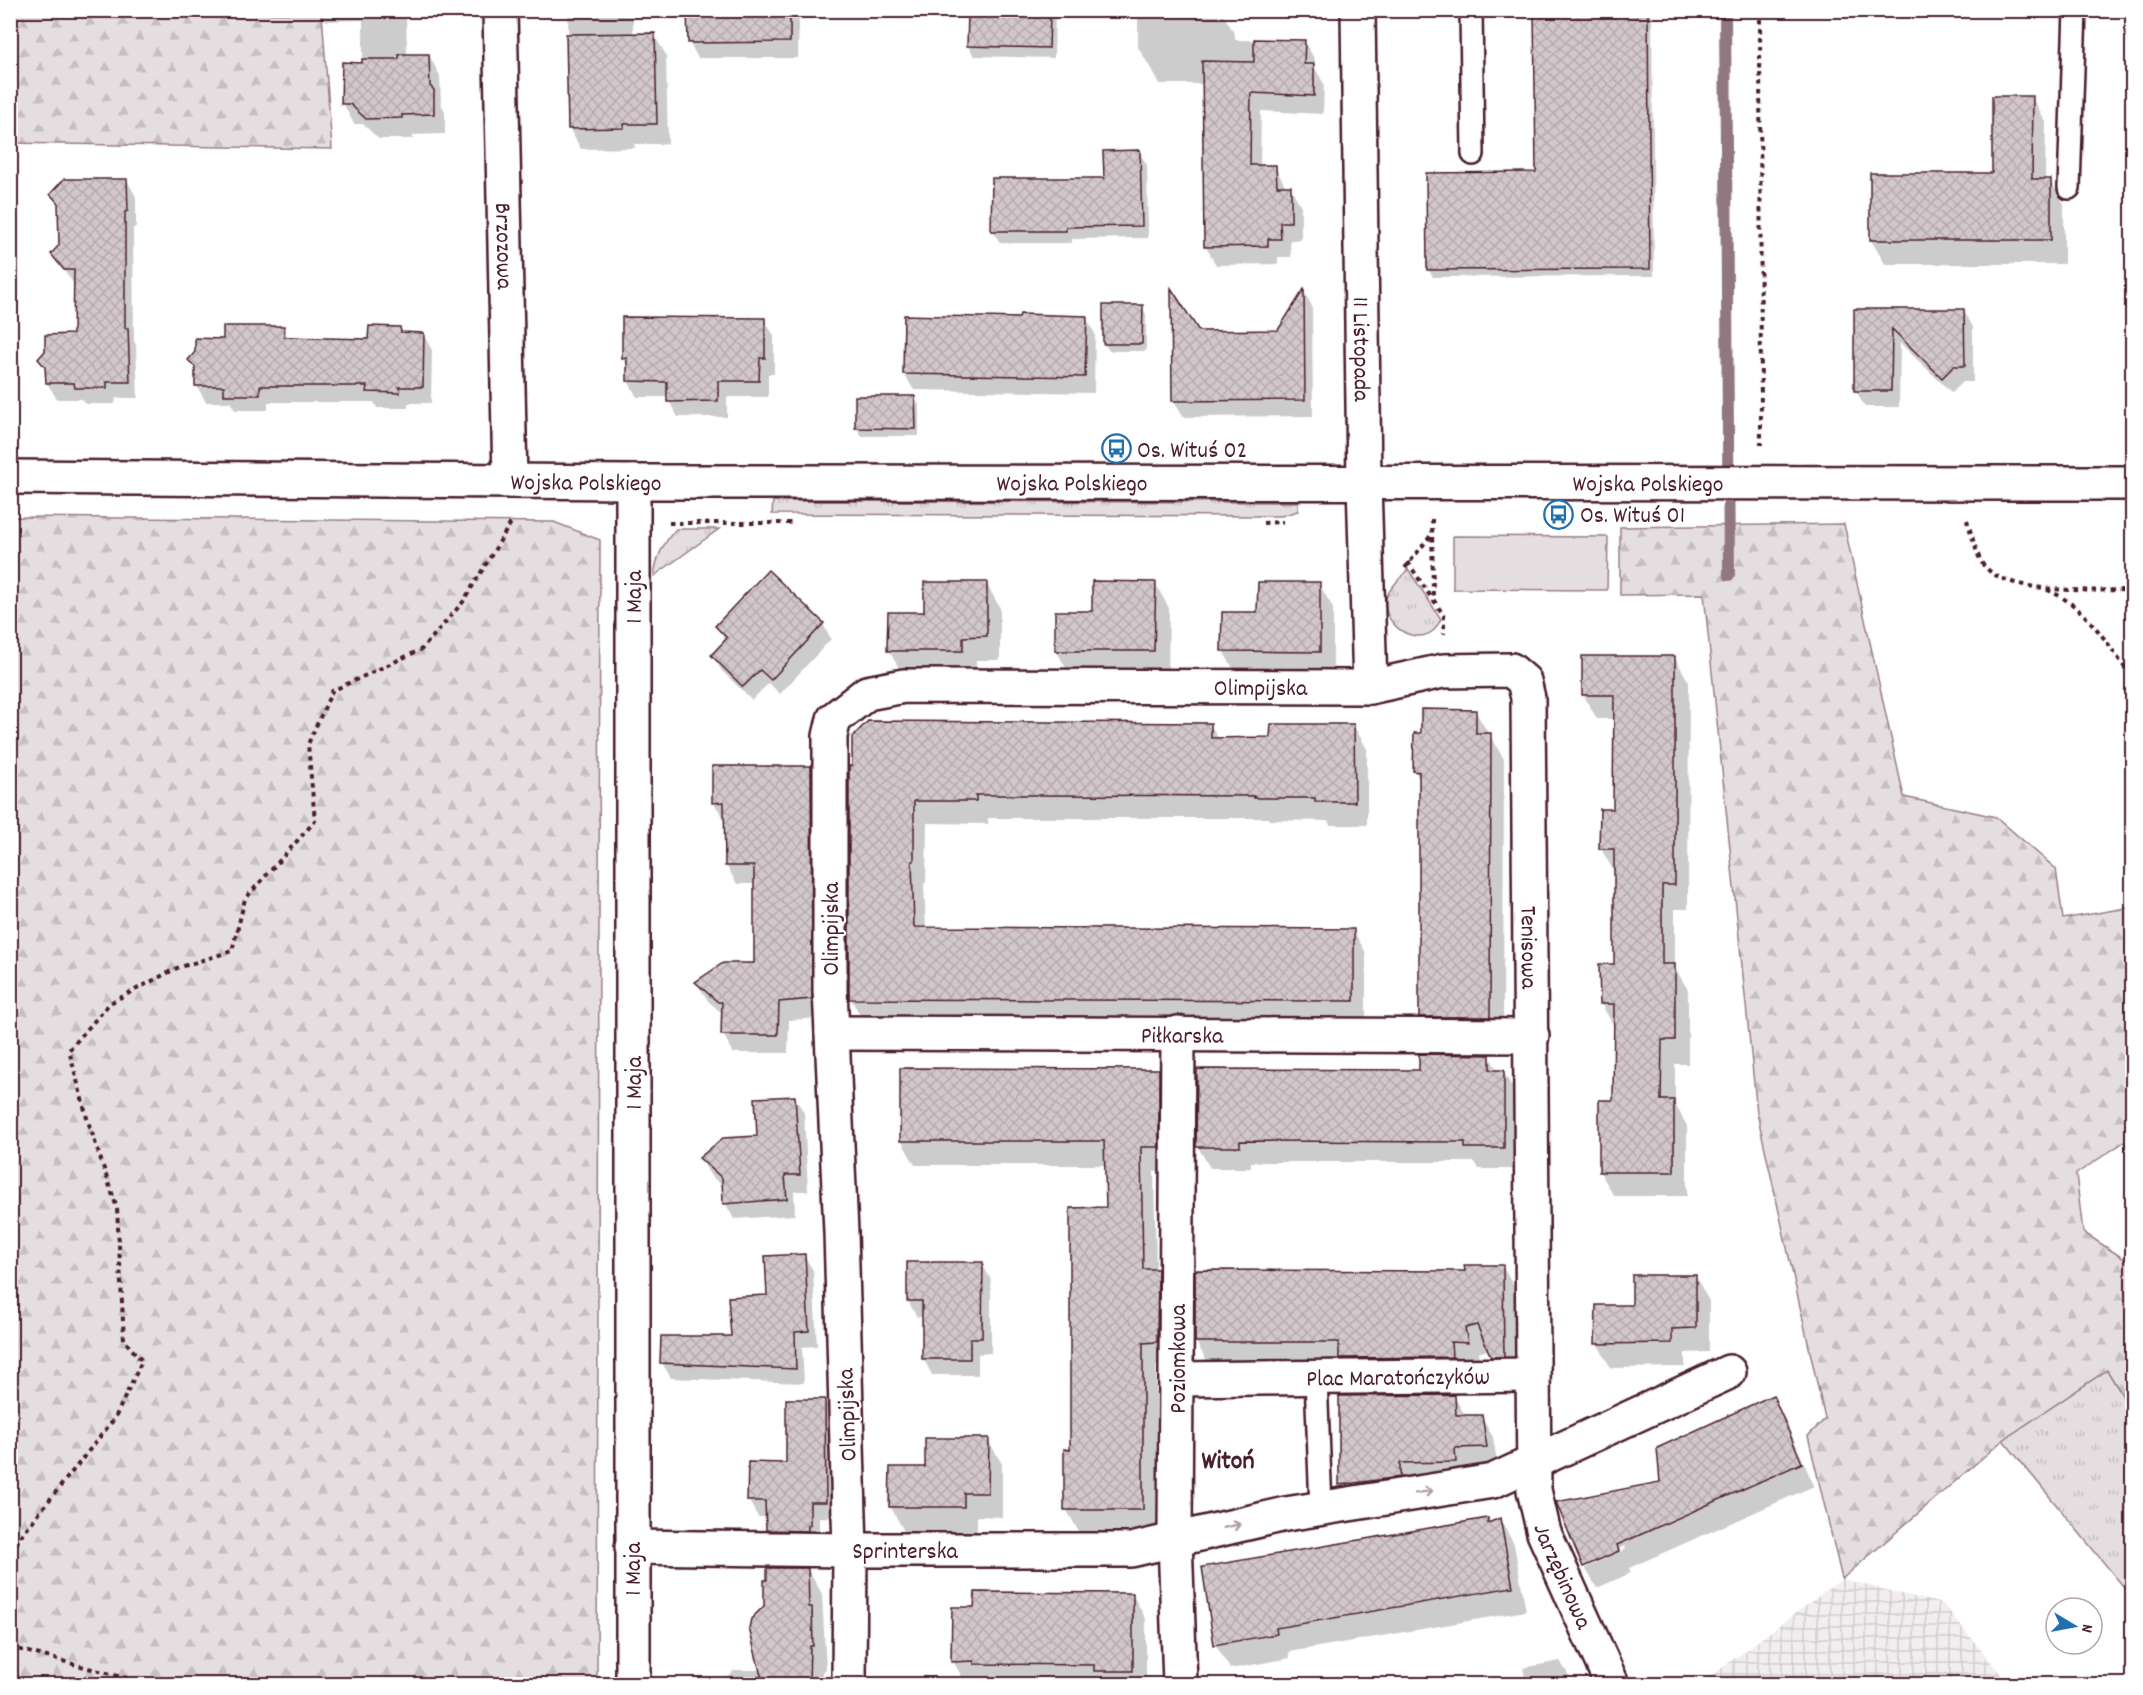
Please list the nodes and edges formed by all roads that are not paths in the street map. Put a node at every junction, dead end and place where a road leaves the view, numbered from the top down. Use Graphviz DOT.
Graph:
graph roads {
  1 [pos="500,10"];
  2 [pos="1358,10"];
  3 [pos="1471,10"];
  4 [pos="2075,10"];
  5 [pos="1473,154"];
  6 [pos="2069,188"];
  7 [pos="10,477"];
  8 [pos="510,481"];
  9 [pos="633,482"];
  10 [pos="1364,483"];
  11 [pos="2133,483"];
  12 [pos="1370,687"];
  13 [pos="832,1033"];
  14 [pos="1178,1033"];
  15 [pos="1532,1036"];
  16 [pos="1729,1372"];
  17 [pos="1532,1375"];
  18 [pos="1316,1378"];
  19 [pos="1178,1379"];
  20 [pos="1534,1462"];
  21 [pos="1321,1508"];
  22 [pos="1175,1539"];
  23 [pos="632,1547"];
  24 [pos="850,1550"];
  25 [pos="633,1684"];
  26 [pos="849,1684"];
  27 [pos="1180,1684"];
  28 [pos="1612,1684"];
  1 -- 8 [label="street, Brzozowa"];
  2 -- 10 [label="street, 11 Listopada"];
  3 -- 5 [label="lane"];
  4 -- 6 [label="lane"];
  7 -- 8 [label="street, Wojska Polskiego"];
  8 -- 9 [label="street, Wojska Polskiego"];
  9 -- 10 [label="street, Wojska Polskiego"];
  9 -- 23 [label="street, 1 Maja"];
  10 -- 11 [label="street, Wojska Polskiego"];
  10 -- 12 [label="street, 11 Listopada"];
  12 -- 13 [label="street, Olimpijska"];
  12 -- 15 [label="street, Tenisowa"];
  13 -- 14 [label="street, Piłkarska"];
  13 -- 24 [label="street, Olimpijska"];
  14 -- 15 [label="street, Piłkarska"];
  14 -- 19 [label="street, Poziomkowa"];
  15 -- 17 [label="street, Tenisowa"];
  16 -- 20 [label="street"];
  17 -- 18 [label="street, Plac Maratończyków"];
  17 -- 20 [label="street"];
  18 -- 19 [label="street, Plac Maratończyków"];
  18 -- 21 [label="lane"];
  19 -- 22 [label="street, Poziomkowa"];
  21 -- 20 [label="street, one-way"];
  20 -- 28 [label="street, Jarzębinowa"];
  22 -- 21 [label="street, one-way"];
  22 -- 24 [label="street, Sprinterska"];
  22 -- 27 [label="street, Poziomkowa"];
  23 -- 24 [label="street, Sprinterska"];
  23 -- 25 [label="street, 1 Maja"];
  24 -- 26 [label="street, Olimpijska"];
}
